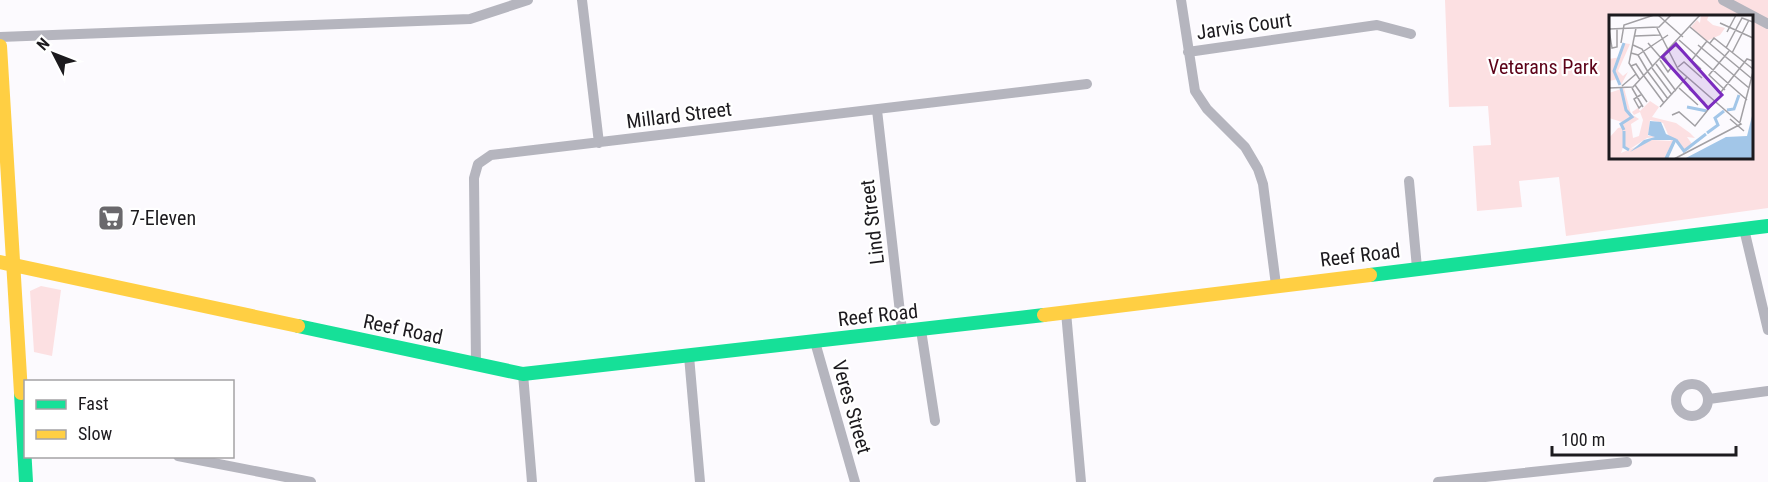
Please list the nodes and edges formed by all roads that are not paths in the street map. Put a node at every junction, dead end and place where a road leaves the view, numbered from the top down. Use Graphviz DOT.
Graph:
graph roads {
  1 [pos="528,0"];
  2 [pos="582,0"];
  3 [pos="1181,0"];
  4 [pos="1723,0"];
  5 [pos="1751,15"];
  6 [pos="1753,16"];
  7 [pos="1768,24"];
  8 [pos="1411,34"];
  9 [pos="0,37"];
  10 [pos="0,46"];
  11 [pos="1188,52"];
  12 [pos="1,82"];
  13 [pos="1087,84"];
  14 [pos="877,110"];
  15 [pos="599,143"];
  16 [pos="1409,182"];
  17 [pos="1768,226"];
  18 [pos="1744,229"];
  19 [pos="6,263"];
  20 [pos="1417,268"];
  21 [pos="1276,285"];
  22 [pos="1065,312"];
  23 [pos="902,330"];
  24 [pos="921,330"];
  25 [pos="1768,330"];
  26 [pos="815,342"];
  27 [pos="689,356"];
  28 [pos="476,364"];
  29 [pos="523,374"];
  30 [pos="1768,391"];
  31 [pos="1709,399"];
  32 [pos="24,418"];
  33 [pos="935,421"];
  34 [pos="26,458"];
  35 [pos="187,458"];
  36 [pos="1627,462"];
  37 [pos="26,482"];
  38 [pos="311,482"];
  39 [pos="532,482"];
  40 [pos="700,482"];
  41 [pos="855,482"];
  42 [pos="1081,482"];
  43 [pos="1438,482"];
  1 -- 9 [label="street"];
  2 -- 15 [label="street"];
  3 -- 11 [label="street"];
  4 -- 5 [label="street"];
  6 -- 7 [label="street"];
  8 -- 11 [label="street, Jarvis Court"];
  10 -- 12 [label="street"];
  11 -- 21 [label="street"];
  12 -- 19 [label="street"];
  13 -- 14 [label="street, Millard Street"];
  14 -- 15 [label="street, Millard Street"];
  14 -- 23 [label="street, Lind Street"];
  15 -- 28 [label="street, Millard Street"];
  16 -- 20 [label="street"];
  17 -- 18 [label="street, Reef Road"];
  18 -- 20 [label="street, Reef Road"];
  18 -- 25 [label="street"];
  19 -- 28 [label="street, Reef Road"];
  19 -- 32 [label="street"];
  20 -- 21 [label="street, Reef Road"];
  21 -- 22 [label="street, Reef Road"];
  22 -- 24 [label="street, Reef Road"];
  22 -- 42 [label="street"];
  23 -- 24 [label="street, Reef Road"];
  23 -- 26 [label="street, Reef Road"];
  24 -- 33 [label="street"];
  26 -- 27 [label="street, Reef Road"];
  26 -- 41 [label="street, Veres Street"];
  27 -- 29 [label="street, Reef Road"];
  27 -- 40 [label="street"];
  28 -- 29 [label="street, Reef Road"];
  29 -- 39 [label="street"];
  30 -- 31 [label="street"];
  34 -- 37 [label="street"];
  35 -- 38 [label="street"];
  36 -- 43 [label="street"];
}
